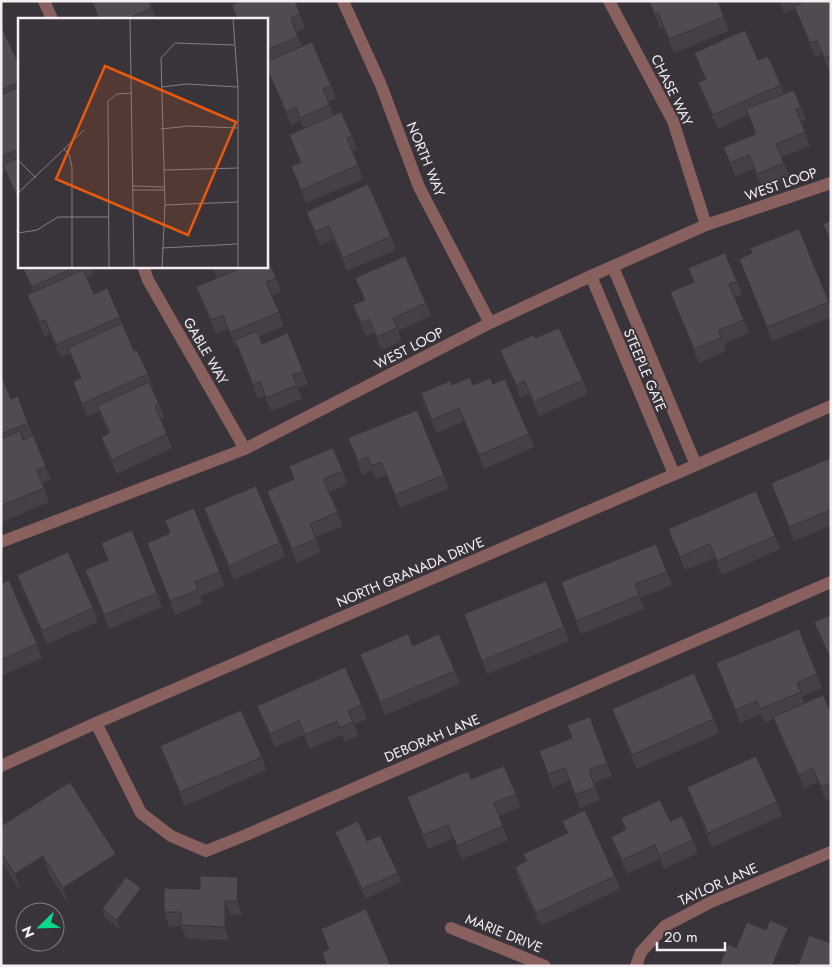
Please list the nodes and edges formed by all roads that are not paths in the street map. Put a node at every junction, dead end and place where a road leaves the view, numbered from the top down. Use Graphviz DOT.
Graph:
graph roads {
  1 [pos="44,1"];
  2 [pos="343,1"];
  3 [pos="609,1"];
  4 [pos="52,18"];
  5 [pos="831,183"];
  6 [pos="706,225"];
  7 [pos="613,267"];
  8 [pos="144,268"];
  9 [pos="591,276"];
  10 [pos="490,323"];
  11 [pos="831,406"];
  12 [pos="245,449"];
  13 [pos="696,465"];
  14 [pos="674,474"];
  15 [pos="1,542"];
  16 [pos="831,582"];
  17 [pos="96,723"];
  18 [pos="1,766"];
  19 [pos="831,852"];
  20 [pos="451,928"];
  21 [pos="545,966"];
  22 [pos="636,966"];
  1 -- 4 [label="street"];
  2 -- 10 [label="street, NORTH WAY"];
  3 -- 6 [label="street, CHASE WAY"];
  5 -- 6 [label="street, WEST LOOP"];
  6 -- 7 [label="street, WEST LOOP"];
  7 -- 9 [label="street, WEST LOOP"];
  7 -- 13 [label="street, STEEPLE GATE"];
  8 -- 12 [label="street, GABLE WAY"];
  9 -- 10 [label="street, WEST LOOP"];
  9 -- 14 [label="street, STEEPLE GATE"];
  10 -- 12 [label="street, WEST LOOP"];
  11 -- 13 [label="street, NORTH GRANADA DRIVE"];
  12 -- 15 [label="street, WEST LOOP"];
  13 -- 14 [label="street, NORTH GRANADA DRIVE"];
  14 -- 17 [label="street, NORTH GRANADA DRIVE"];
  16 -- 17 [label="street, DEBORAH LANE"];
  17 -- 18 [label="street, NORTH GRANADA DRIVE"];
  19 -- 22 [label="street, TAYLOR LANE"];
  20 -- 21 [label="street, MARIE DRIVE"];
}
